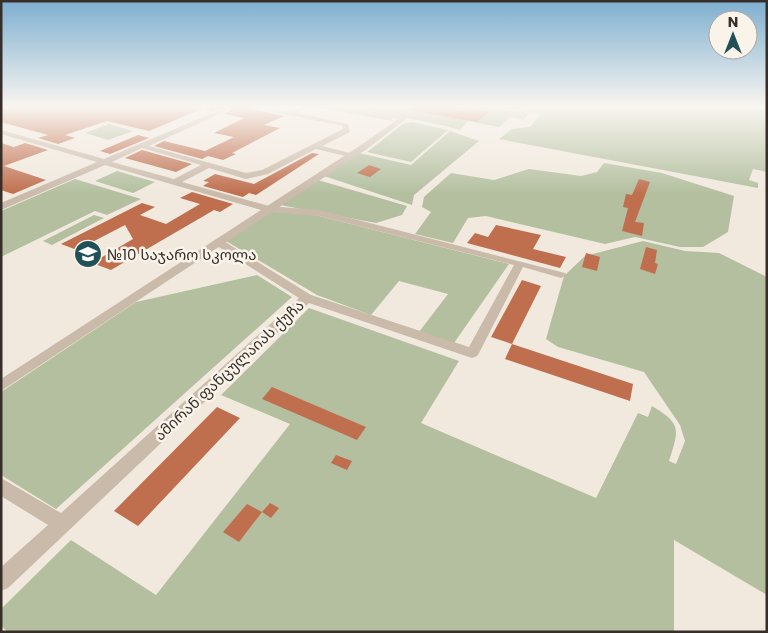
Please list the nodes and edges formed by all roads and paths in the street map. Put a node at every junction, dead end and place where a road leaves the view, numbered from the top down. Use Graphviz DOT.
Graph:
graph roads {
  1 [pos="13,136"];
  2 [pos="166,136"];
  3 [pos="335,136"];
  4 [pos="377,136"];
  5 [pos="326,140"];
  6 [pos="344,145"];
  7 [pos="142,146"];
  8 [pos="315,146"];
  9 [pos="355,150"];
  10 [pos="104,162"];
  11 [pos="208,165"];
  12 [pos="175,182"];
  13 [pos="1,207"];
  14 [pos="268,209"];
  15 [pos="218,242"];
  16 [pos="520,263"];
  17 [pos="561,275"];
  18 [pos="307,298"];
  19 [pos="1,386"];
  20 [pos="1,486"];
  21 [pos="63,524"];
  22 [pos="1,581"];
  1 -- 10 [label="street"];
  2 -- 7 [label="street"];
  3 -- 5 [label="street"];
  4 -- 9 [label="street"];
  5 -- 6 [label="street"];
  5 -- 8 [label="street"];
  7 -- 10 [label="street"];
  7 -- 11 [label="street"];
  8 -- 9 [label="street"];
  8 -- 11 [label="street"];
  9 -- 14 [label="street"];
  10 -- 12 [label="street"];
  10 -- 13 [label="street"];
  11 -- 12 [label="street"];
  12 -- 14 [label="street"];
  14 -- 15 [label="street"];
  14 -- 16 [label="street"];
  15 -- 18 [label="street"];
  15 -- 19 [label="street"];
  16 -- 17 [label="street"];
  16 -- 18 [label="street, ამირან ფანცულაიას ქუჩა"];
  18 -- 21 [label="street, ამირან ფანცულაიას ქუჩა"];
  20 -- 21 [label="street"];
  21 -- 22 [label="street, ამირან ფანცულაიას ქუჩა"];
}
